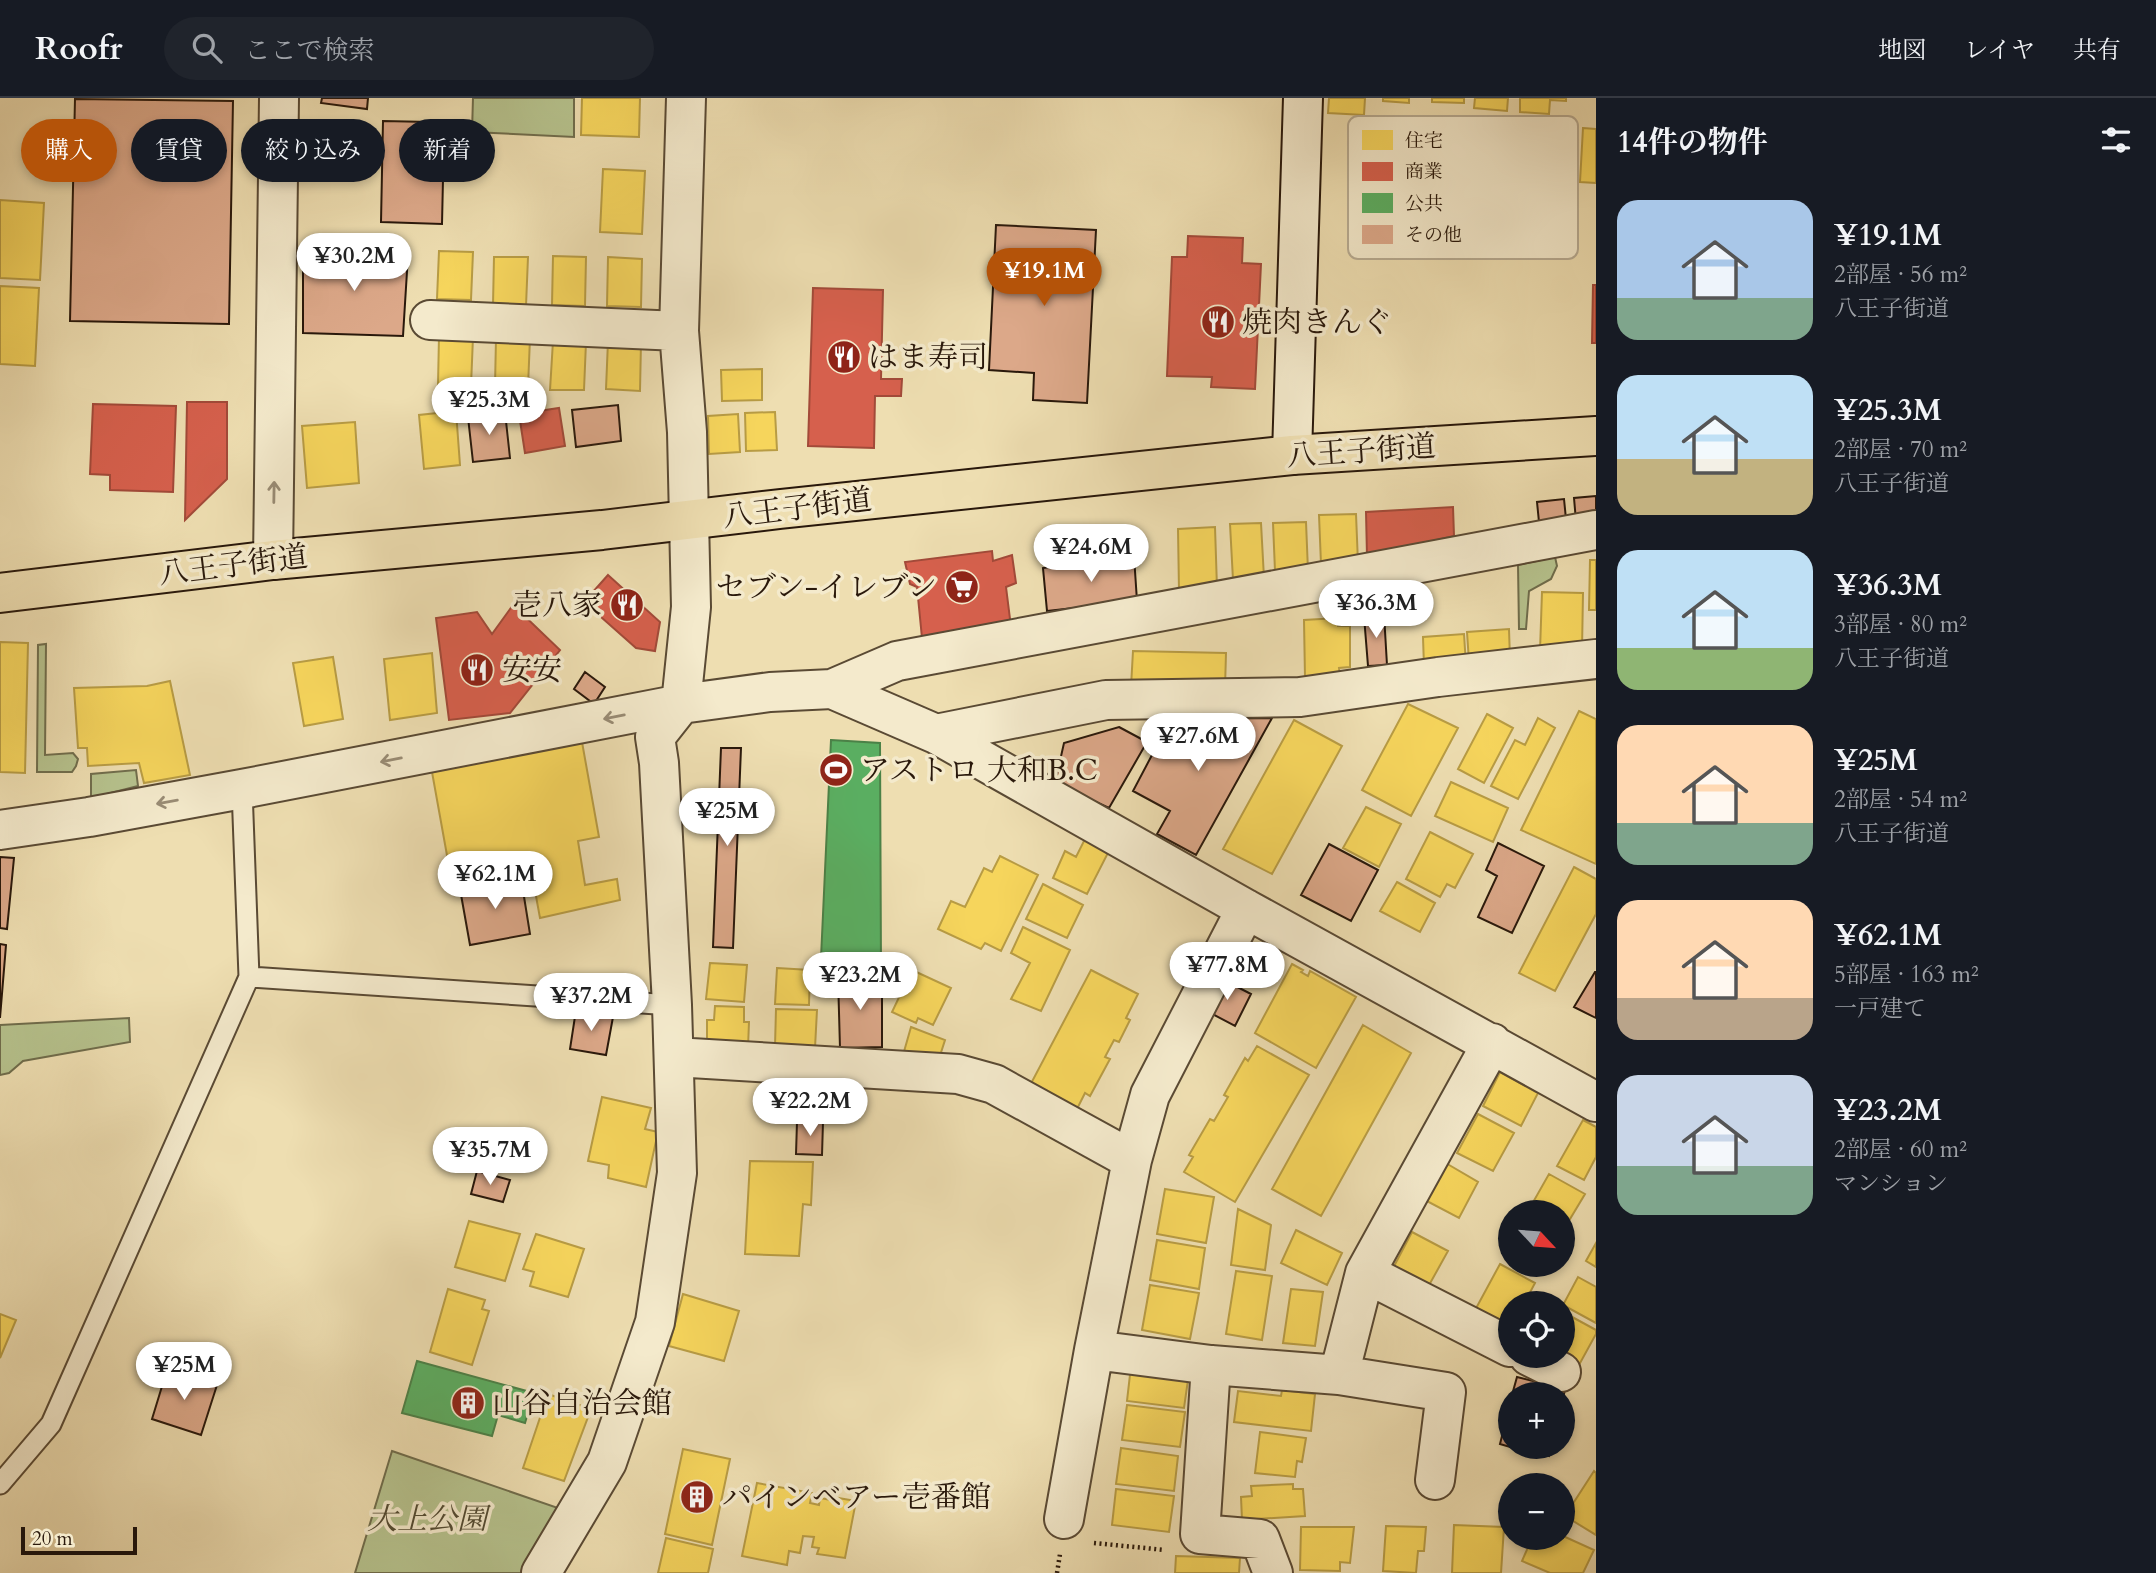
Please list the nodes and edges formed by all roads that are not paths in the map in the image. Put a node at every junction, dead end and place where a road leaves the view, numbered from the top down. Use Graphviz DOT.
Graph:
graph roads {
  1 [pos="279,98"];
  2 [pos="686,98"];
  3 [pos="1303,98"];
  4 [pos="430,320"];
  5 [pos="679,331"];
  6 [pos="1596,436"];
  7 [pos="1292,455"];
  8 [pos="687,521"];
  9 [pos="1596,530"];
  10 [pos="273,560"];
  11 [pos="0,593"];
  12 [pos="1596,659"];
  13 [pos="832,689"];
  14 [pos="681,704"];
  15 [pos="936,734"];
  16 [pos="242,789"];
  17 [pos="0,830"];
  18 [pos="1246,909"];
  19 [pos="248,978"];
  20 [pos="672,1004"];
  21 [pos="1492,1043"];
  22 [pos="674,1057"];
  23 [pos="1596,1102"];
  24 [pos="1132,1160"];
  25 [pos="1365,1273"];
  26 [pos="1498,1341"];
  27 [pos="1094,1350"];
  28 [pos="1211,1365"];
  29 [pos="1339,1375"];
  30 [pos="1435,1480"];
  31 [pos="0,1484"];
  32 [pos="1075,1530"];
  33 [pos="541,1573"];
  34 [pos="1273,1573"];
  10 -- 1 [label="street, one-way"];
  2 -- 5 [label="street"];
  3 -- 7 [label="street"];
  4 -- 5 [label="street"];
  5 -- 8 [label="street"];
  6 -- 7 [label="main road, 八王子街道"];
  7 -- 8 [label="main road, 八王子街道"];
  8 -- 10 [label="main road, 八王子街道"];
  8 -- 14 [label="street"];
  9 -- 13 [label="street"];
  10 -- 11 [label="main road, 八王子街道"];
  12 -- 15 [label="street"];
  13 -- 14 [label="street"];
  13 -- 15 [label="street"];
  14 -- 16 [label="street, one-way"];
  14 -- 20 [label="street"];
  15 -- 18 [label="street"];
  16 -- 17 [label="street, one-way"];
  16 -- 19 [label="lane"];
  18 -- 21 [label="street"];
  18 -- 24 [label="street"];
  19 -- 20 [label="lane"];
  19 -- 31 [label="lane"];
  20 -- 22 [label="street"];
  21 -- 23 [label="street"];
  21 -- 25 [label="street"];
  22 -- 24 [label="street"];
  22 -- 33 [label="street"];
  24 -- 27 [label="street"];
  25 -- 26 [label="street"];
  25 -- 29 [label="street"];
  27 -- 28 [label="street"];
  27 -- 32 [label="street"];
  28 -- 29 [label="street"];
  28 -- 34 [label="street"];
  29 -- 30 [label="street"];
}
